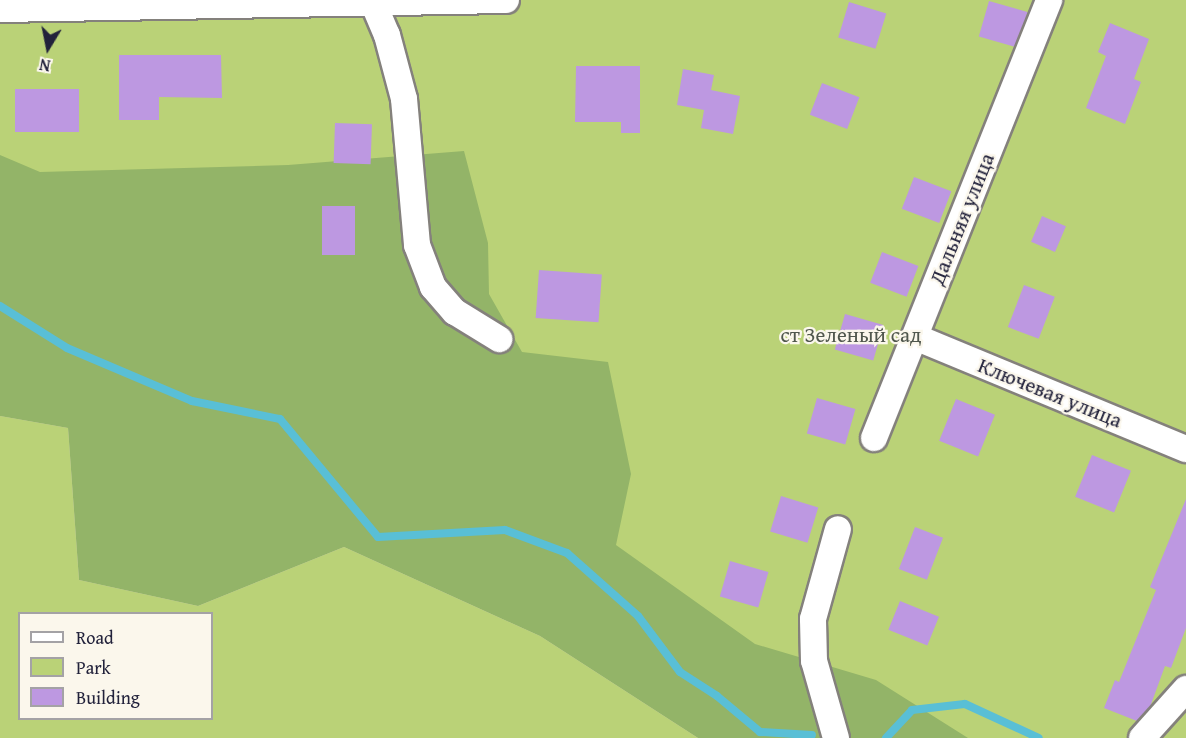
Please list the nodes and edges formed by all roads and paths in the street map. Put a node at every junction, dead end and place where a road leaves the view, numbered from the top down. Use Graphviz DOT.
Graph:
graph roads {
  1 [pos="506,0"];
  2 [pos="1049,0"];
  3 [pos="372,1"];
  4 [pos="0,9"];
  5 [pos="915,337"];
  6 [pos="498,339"];
  7 [pos="874,438"];
  8 [pos="1186,449"];
  9 [pos="838,529"];
  10 [pos="1186,689"];
  11 [pos="836,738"];
  12 [pos="1142,738"];
  1 -- 3 [label="street"];
  2 -- 5 [label="street, Дальняя улица"];
  3 -- 4 [label="street"];
  3 -- 6 [label="street"];
  5 -- 7 [label="street, Дальняя улица"];
  5 -- 8 [label="street, Ключевая улица"];
  9 -- 11 [label="street"];
  10 -- 12 [label="street"];
}
